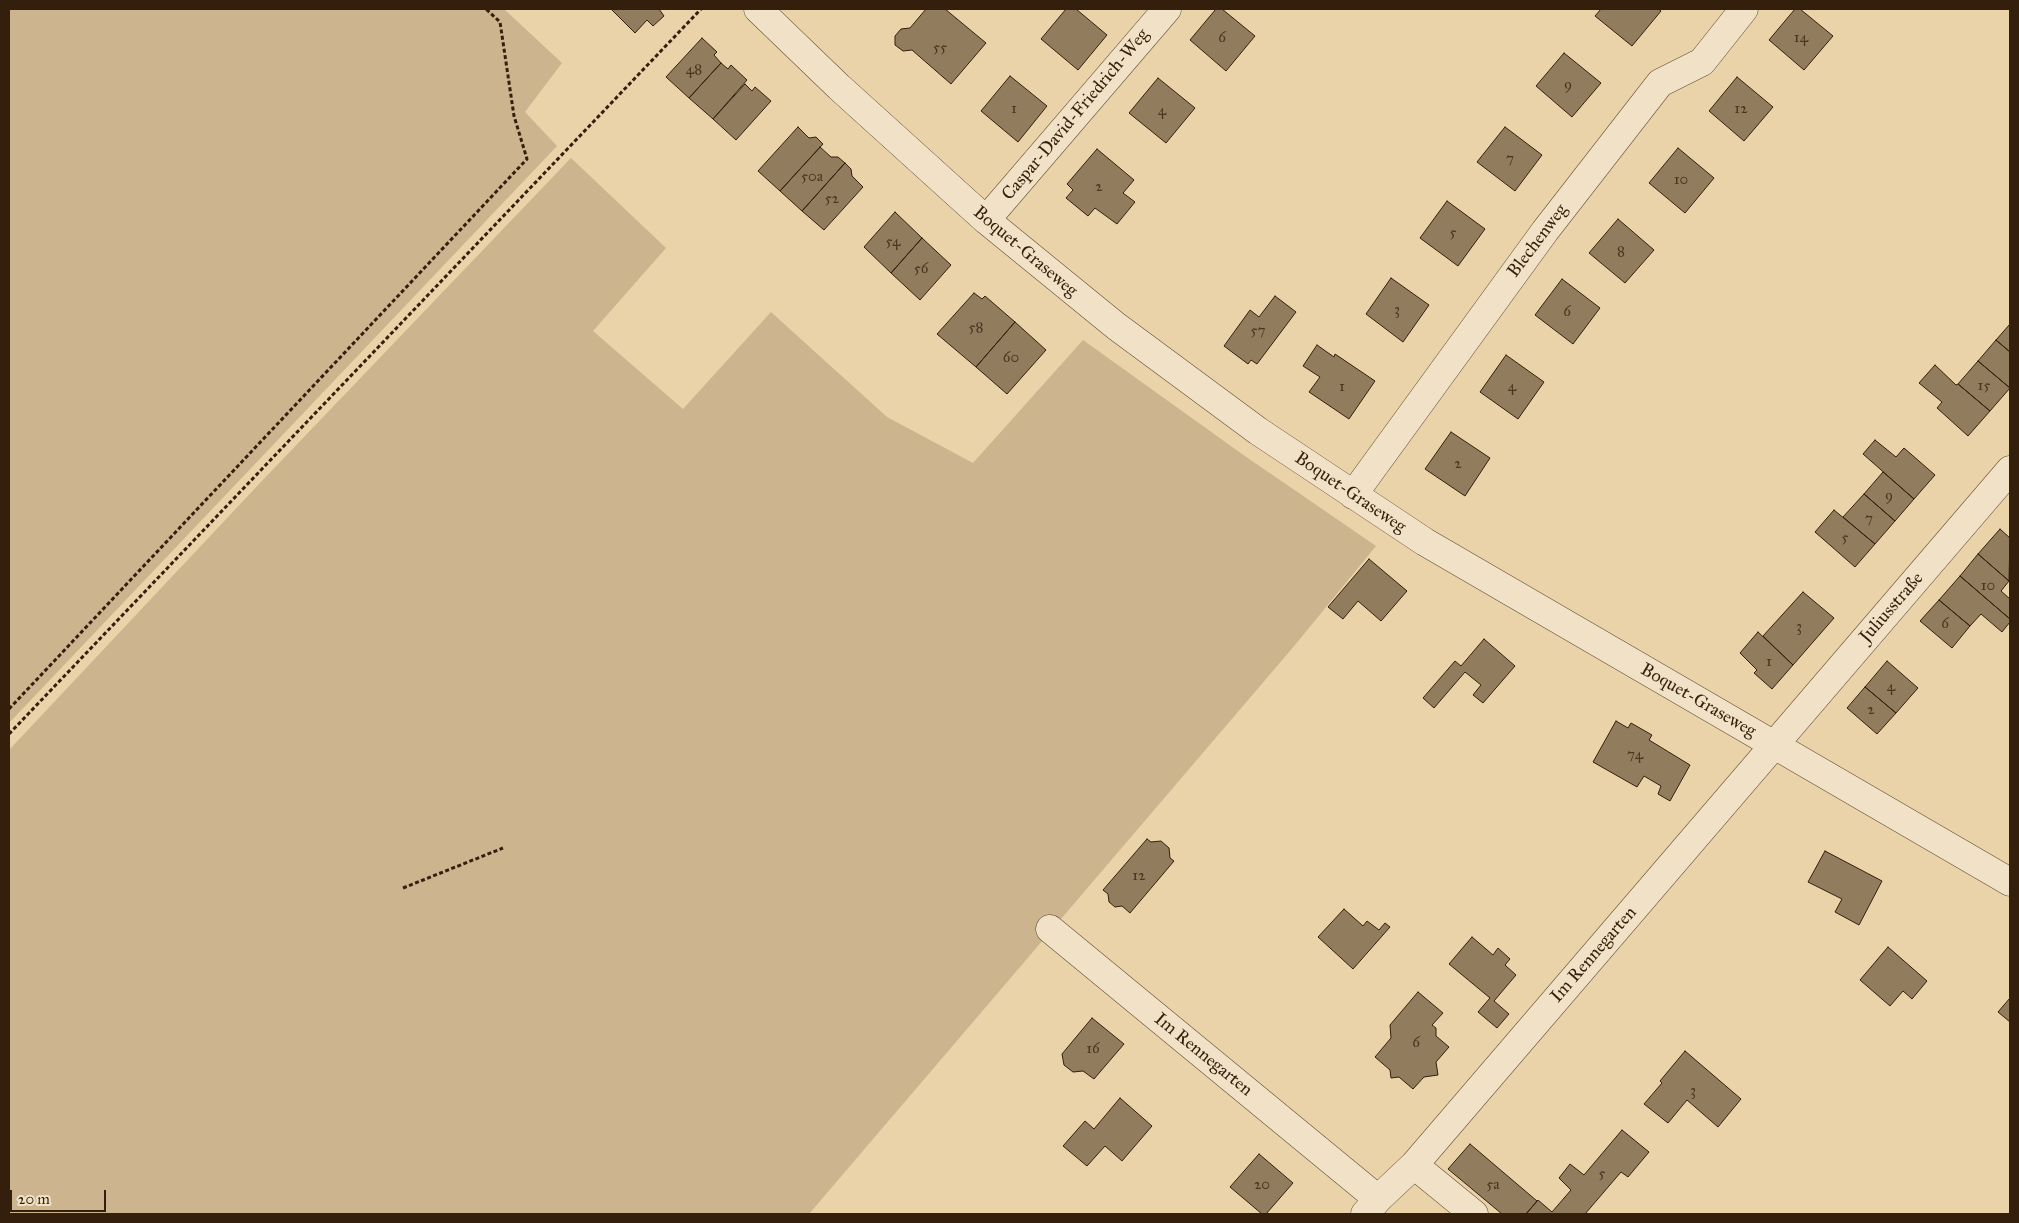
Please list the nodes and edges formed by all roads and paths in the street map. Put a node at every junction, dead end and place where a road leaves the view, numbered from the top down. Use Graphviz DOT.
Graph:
graph roads {
  1 [pos="486,9"];
  2 [pos="701,9"];
  3 [pos="758,9"];
  4 [pos="1167,9"];
  5 [pos="1744,9"];
  6 [pos="986,220"];
  7 [pos="2010,470"];
  8 [pos="1353,495"];
  9 [pos="9,709"];
  10 [pos="9,734"];
  11 [pos="1774,745"];
  12 [pos="504,848"];
  13 [pos="2010,882"];
  14 [pos="403,888"];
  15 [pos="1050,929"];
  16 [pos="1414,1165"];
  17 [pos="1372,1206"];
  18 [pos="1474,1214"];
  1 -- 9 [label="path"];
  2 -- 10 [label="path"];
  3 -- 6 [label="street, Boquet-Graseweg"];
  4 -- 6 [label="street, Caspar-David-Friedrich-Weg"];
  5 -- 8 [label="street, Blechenweg"];
  6 -- 8 [label="street, Boquet-Graseweg"];
  7 -- 11 [label="street, Juliusstraße"];
  8 -- 11 [label="street, Boquet-Graseweg"];
  11 -- 13 [label="street, Boquet-Graseweg"];
  11 -- 16 [label="street, Im Rennegarten"];
  12 -- 14 [label="path"];
  15 -- 17 [label="street, Im Rennegarten"];
  16 -- 17 [label="street, Im Rennegarten"];
  16 -- 18 [label="street"];
}
